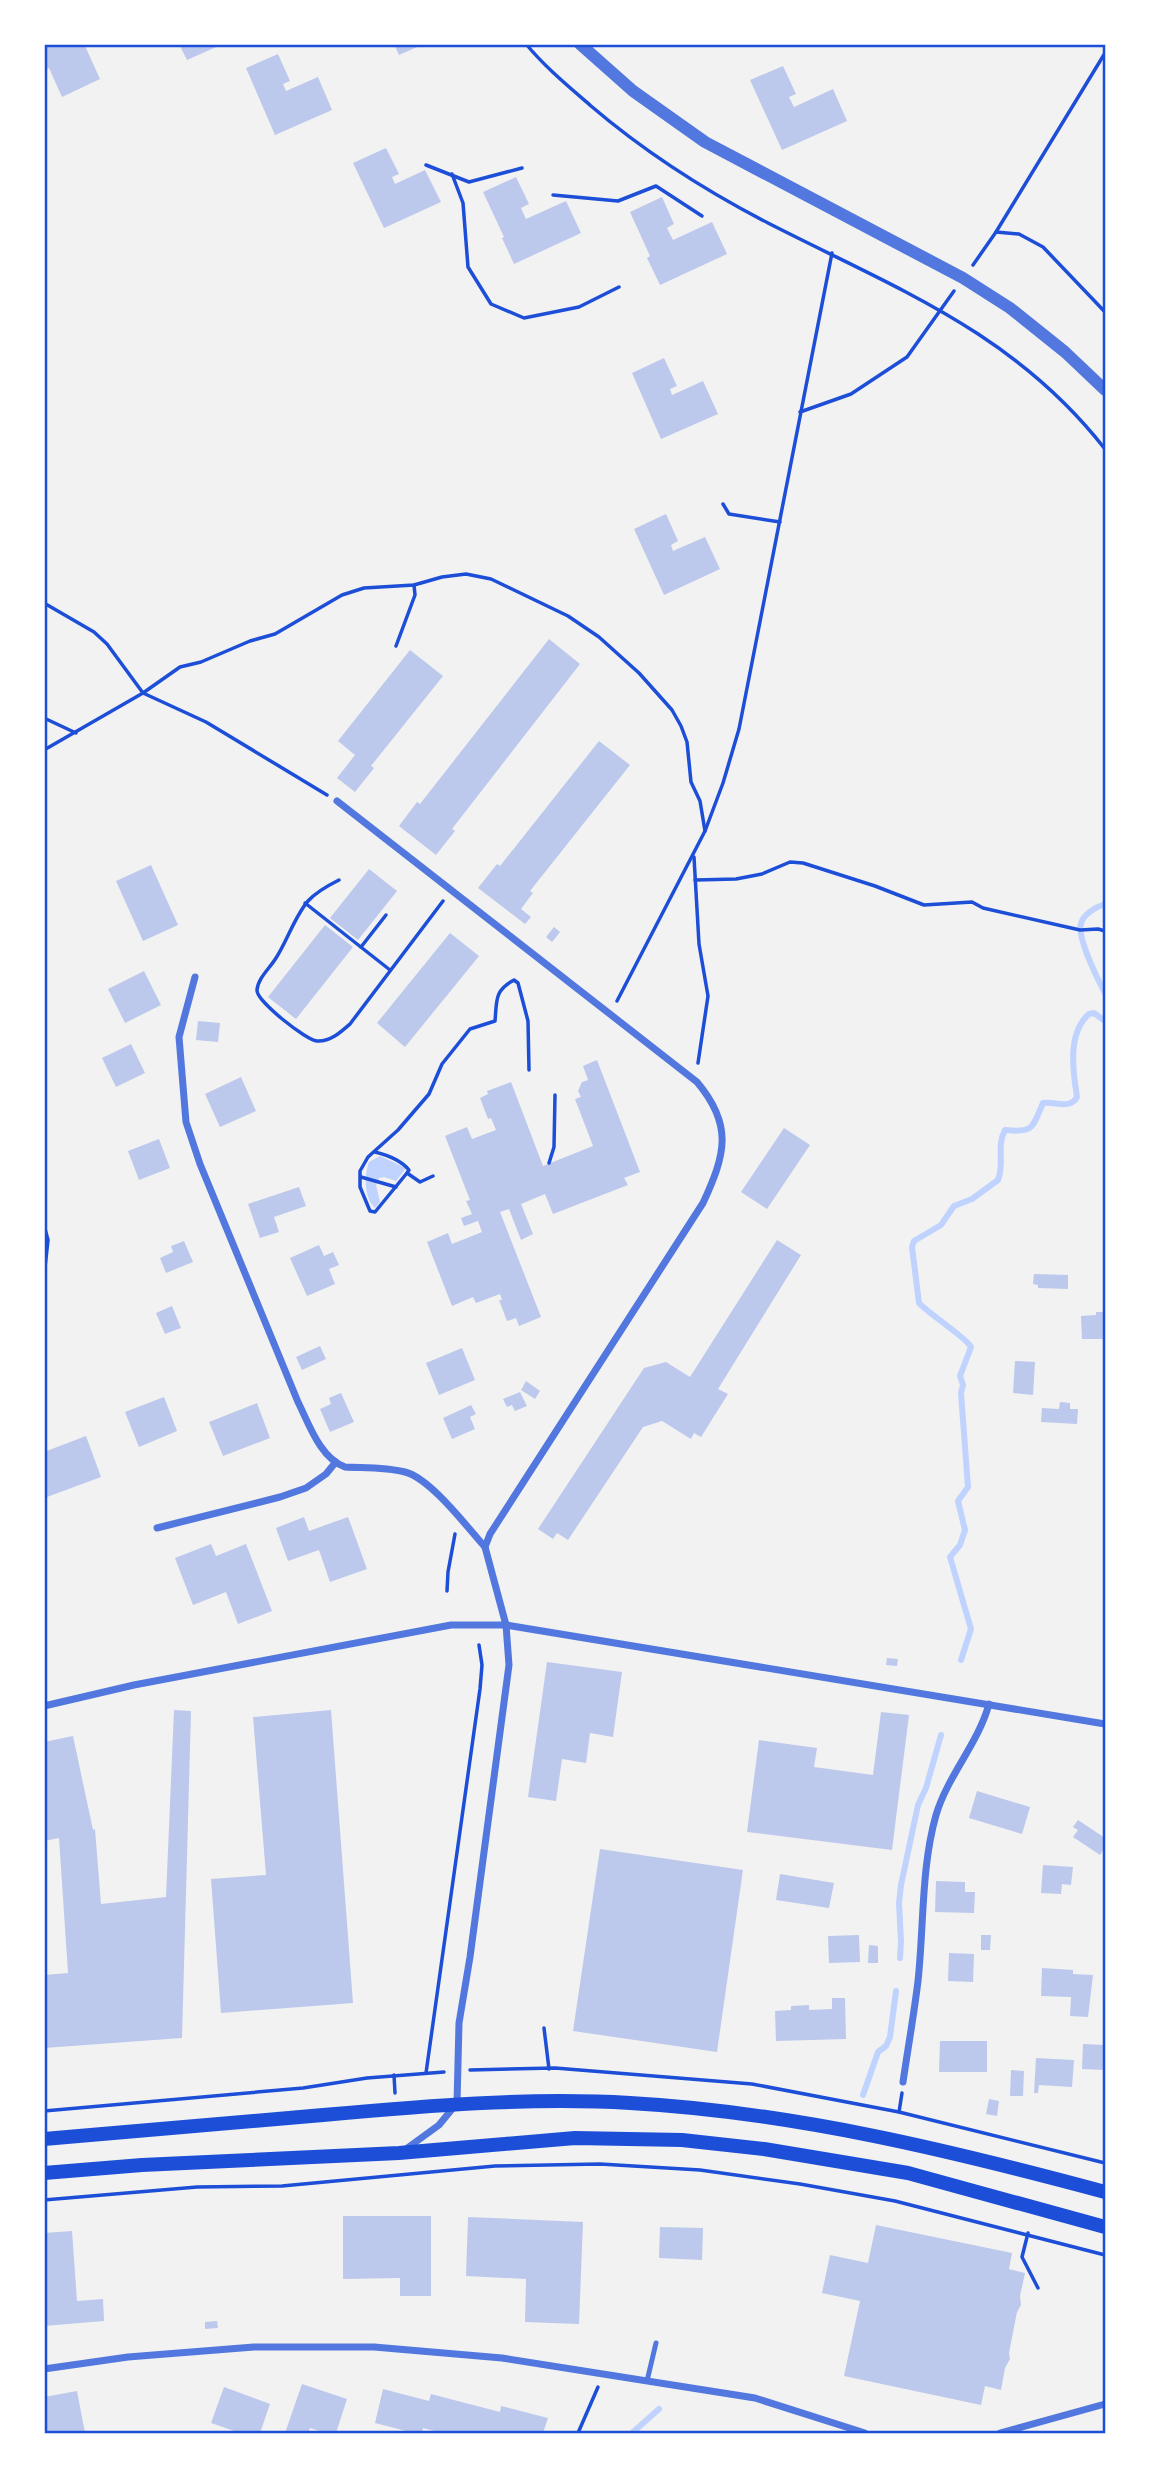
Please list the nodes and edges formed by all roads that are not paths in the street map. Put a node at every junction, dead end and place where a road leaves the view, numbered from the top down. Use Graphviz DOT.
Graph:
graph roads {
  1 [pos="580,44"];
  2 [pos="1105,390"];
  3 [pos="337,801"];
  4 [pos="195,977"];
  5 [pos="335,1463"];
  6 [pos="157,1528"];
  7 [pos="485,1547"];
  8 [pos="506,1625"];
  9 [pos="989,1704"];
  10 [pos="44,1706"];
  11 [pos="1105,1724"];
  12 [pos="904,2082"];
  13 [pos="457,2103"];
  14 [pos="44,2139"];
  15 [pos="399,2153"];
  16 [pos="44,2173"];
  17 [pos="1105,2192"];
  18 [pos="1105,2227"];
  19 [pos="656,2343"];
  20 [pos="44,2369"];
  21 [pos="647,2381"];
  22 [pos="1105,2404"];
  23 [pos="865,2433"];
  24 [pos="1000,2433"];
  1 -- 2 [label="street"];
  3 -- 7 [label="street"];
  4 -- 5 [label="street"];
  5 -- 6 [label="street"];
  5 -- 7 [label="street"];
  7 -- 8 [label="street"];
  8 -- 9 [label="street"];
  8 -- 10 [label="street"];
  8 -- 13 [label="street"];
  9 -- 11 [label="street"];
  9 -- 12 [label="street"];
  13 -- 14 [label="main road"];
  13 -- 15 [label="street"];
  13 -- 17 [label="main road"];
  15 -- 16 [label="main road"];
  15 -- 18 [label="main road"];
  19 -- 21 [label="lane"];
  20 -- 21 [label="street"];
  21 -- 23 [label="street"];
  22 -- 24 [label="street"];
}
